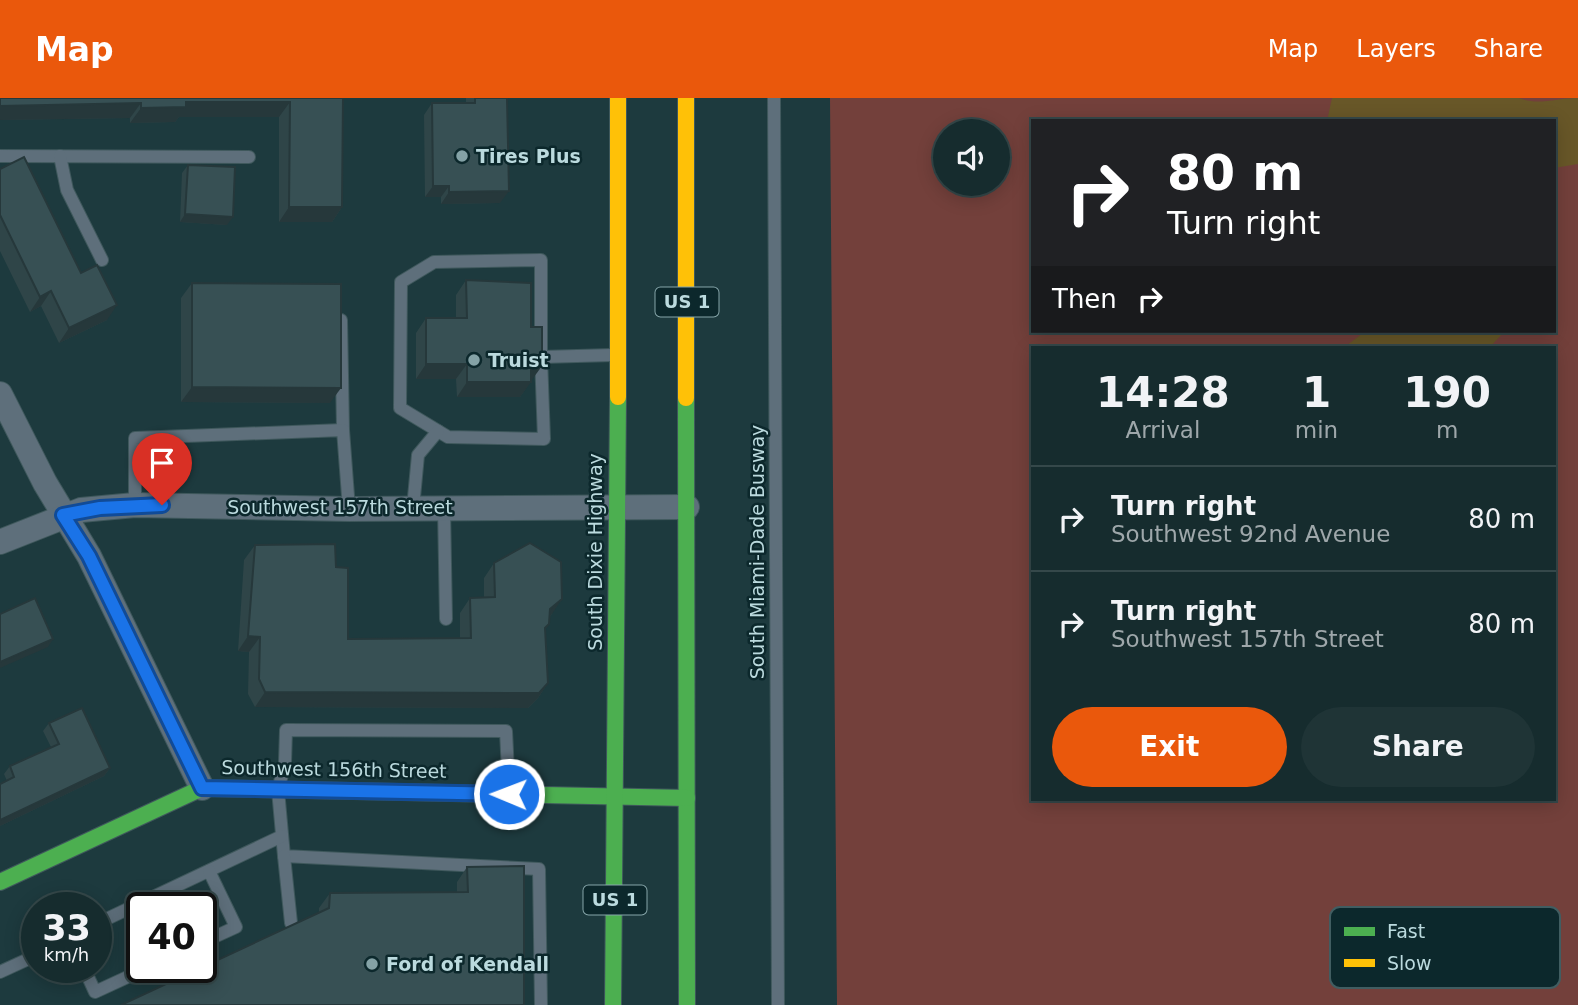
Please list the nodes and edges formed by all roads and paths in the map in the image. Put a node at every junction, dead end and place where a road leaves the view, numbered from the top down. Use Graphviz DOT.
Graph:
graph roads {
  1 [pos="618,98"];
  2 [pos="686,98"];
  3 [pos="774,98"];
  4 [pos="0,156"];
  5 [pos="60,156"];
  6 [pos="249,157"];
  7 [pos="102,260"];
  8 [pos="341,320"];
  9 [pos="617,355"];
  10 [pos="541,356"];
  11 [pos="0,394"];
  12 [pos="343,430"];
  13 [pos="438,431"];
  14 [pos="135,505"];
  15 [pos="616,506"];
  16 [pos="687,507"];
  17 [pos="413,508"];
  18 [pos="444,508"];
  19 [pos="349,509"];
  20 [pos="63,515"];
  21 [pos="0,542"];
  22 [pos="446,618"];
  23 [pos="202,788"];
  24 [pos="278,790"];
  25 [pos="509,794"];
  26 [pos="617,796"];
  27 [pos="687,798"];
  28 [pos="282,836"];
  29 [pos="284,856"];
  30 [pos="209,871"];
  31 [pos="0,882"];
  32 [pos="112,917"];
  33 [pos="291,923"];
  34 [pos="217,936"];
  35 [pos="21,962"];
  36 [pos="0,972"];
  37 [pos="126,978"];
  38 [pos="91,983"];
  39 [pos="541,1005"];
  40 [pos="613,1005"];
  41 [pos="687,1005"];
  42 [pos="778,1005"];
  1 -- 9 [label="main road, South Dixie Highway / US 1"];
  2 -- 16 [label="main road, US 1"];
  3 -- 42 [label="lane, South Miami-Dade Busway"];
  4 -- 5 [label="lane"];
  5 -- 6 [label="lane"];
  5 -- 7 [label="lane"];
  8 -- 12 [label="lane"];
  9 -- 10 [label="lane"];
  9 -- 15 [label="main road, South Dixie Highway / US 1"];
  10 -- 13 [label="lane"];
  10 -- 13 [label="lane"];
  11 -- 20 [label="street"];
  12 -- 14 [label="lane"];
  12 -- 19 [label="lane"];
  13 -- 17 [label="lane"];
  14 -- 19 [label="street, Southwest 157th Street"];
  14 -- 20 [label="street, Southwest 157th Street"];
  15 -- 16 [label="street, Southwest 157th Street"];
  15 -- 18 [label="street, Southwest 157th Street"];
  15 -- 26 [label="main road, South Dixie Highway / US 1"];
  16 -- 27 [label="main road, US 1"];
  17 -- 18 [label="street, Southwest 157th Street"];
  17 -- 19 [label="street, Southwest 157th Street"];
  18 -- 22 [label="lane"];
  20 -- 21 [label="street, Southwest 157th Street"];
  20 -- 23 [label="street"];
  23 -- 24 [label="main road, Southwest 156th Street"];
  23 -- 31 [label="main road, Southwest 156th Street"];
  24 -- 25 [label="main road, Southwest 156th Street"];
  24 -- 25 [label="lane"];
  24 -- 28 [label="lane"];
  25 -- 26 [label="main road, Southwest 156th Street"];
  26 -- 27 [label="main road, Southwest 156th Street"];
  26 -- 40 [label="main road, South Dixie Highway / US 1"];
  27 -- 41 [label="main road, US 1"];
  28 -- 29 [label="lane"];
  28 -- 30 [label="lane"];
  29 -- 33 [label="lane"];
  29 -- 39 [label="lane"];
  30 -- 32 [label="lane"];
  30 -- 34 [label="lane"];
  35 -- 36 [label="lane"];
  37 -- 38 [label="lane"];
}
